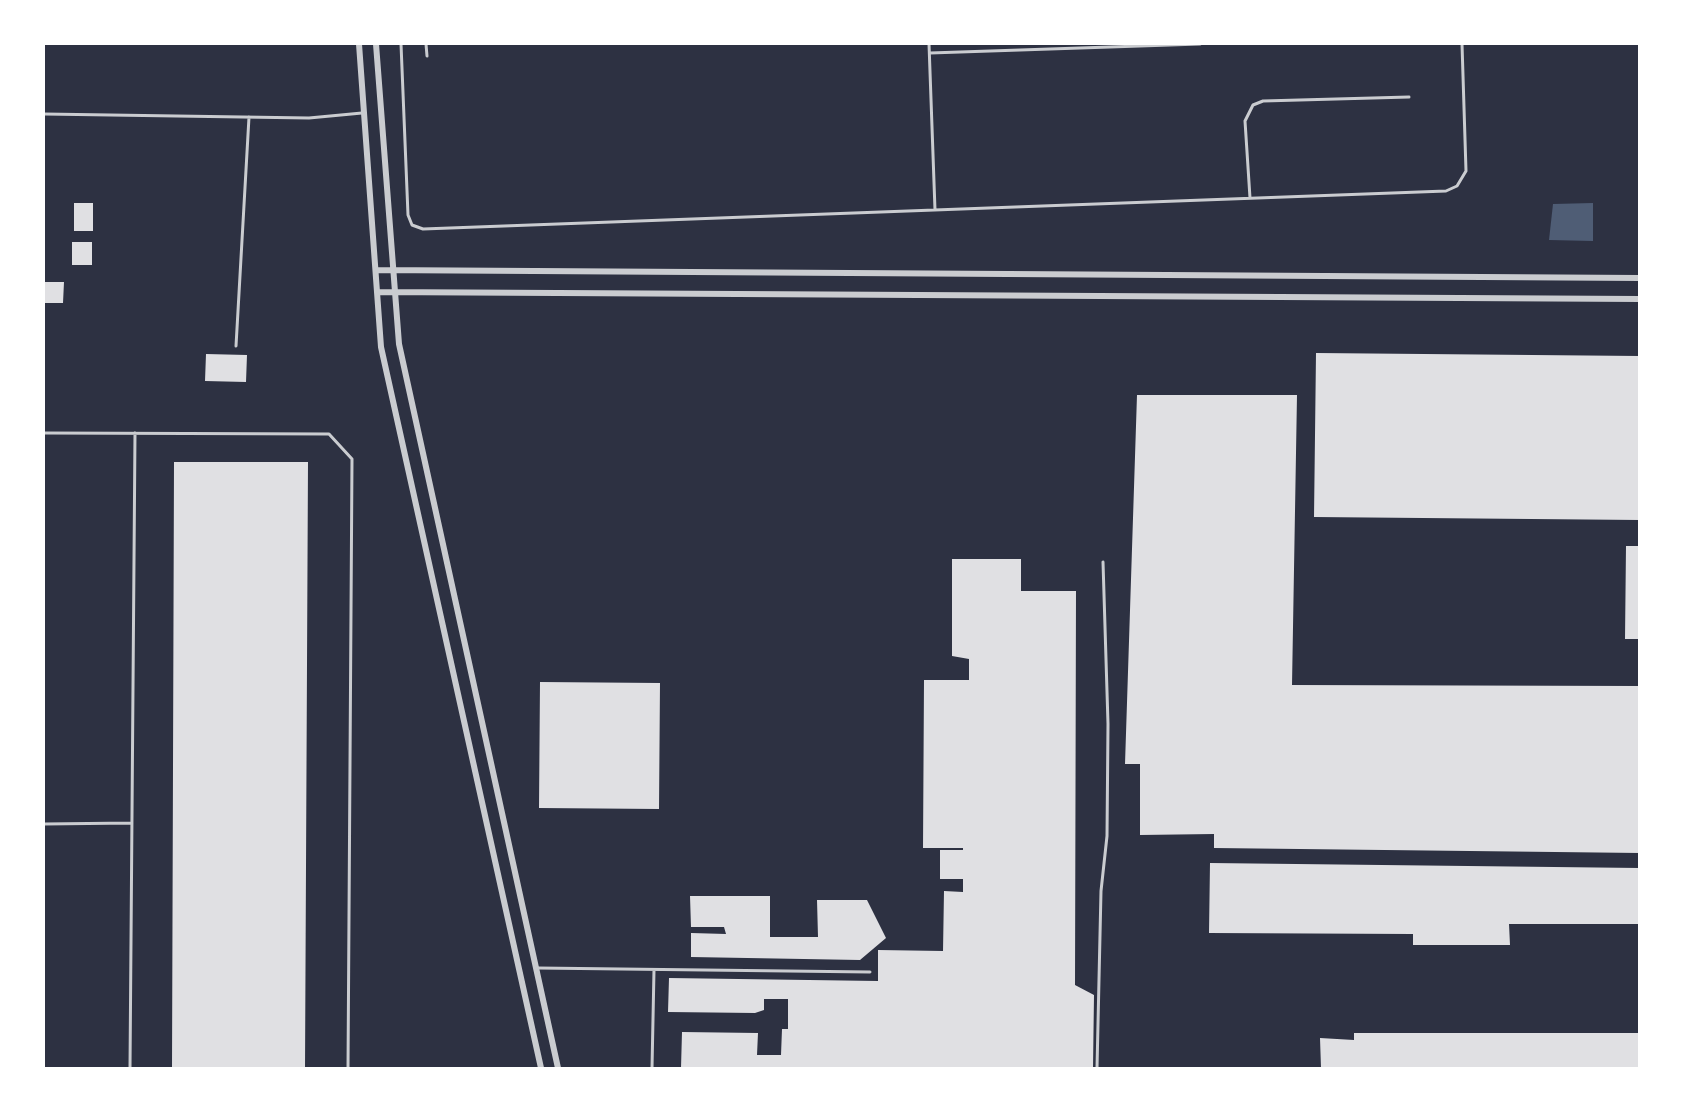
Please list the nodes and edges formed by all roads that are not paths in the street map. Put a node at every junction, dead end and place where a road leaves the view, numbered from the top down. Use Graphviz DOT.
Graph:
graph roads {
  1 [pos="359,44"];
  2 [pos="376,44"];
  3 [pos="401,44"];
  4 [pos="426,44"];
  5 [pos="929,44"];
  6 [pos="1063,44"];
  7 [pos="1200,44"];
  8 [pos="1462,44"];
  9 [pos="1063,48"];
  10 [pos="930,53"];
  11 [pos="426,56"];
  12 [pos="1409,97"];
  13 [pos="364,113"];
  14 [pos="44,114"];
  15 [pos="249,117"];
  16 [pos="1250,198"];
  17 [pos="935,210"];
  18 [pos="376,270"];
  19 [pos="393,270"];
  20 [pos="1640,278"];
  21 [pos="377,292"];
  22 [pos="395,292"];
  23 [pos="1640,299"];
  24 [pos="236,346"];
  25 [pos="44,433"];
  26 [pos="135,434"];
  27 [pos="1103,562"];
  28 [pos="132,823"];
  29 [pos="44,824"];
  30 [pos="536,968"];
  31 [pos="654,970"];
  32 [pos="870,972"];
  33 [pos="130,1068"];
  34 [pos="348,1068"];
  35 [pos="541,1068"];
  36 [pos="558,1068"];
  37 [pos="652,1068"];
  38 [pos="1097,1068"];
  1 -- 13 [label="street"];
  2 -- 19 [label="street"];
  3 -- 17 [label="lane"];
  4 -- 11 [label="lane"];
  5 -- 10 [label="lane"];
  6 -- 9 [label="lane"];
  7 -- 9 [label="lane"];
  8 -- 16 [label="lane"];
  9 -- 10 [label="lane"];
  10 -- 17 [label="lane"];
  12 -- 16 [label="lane"];
  13 -- 15 [label="lane"];
  13 -- 18 [label="street"];
  14 -- 15 [label="lane"];
  15 -- 24 [label="lane"];
  16 -- 17 [label="lane"];
  18 -- 19 [label="street"];
  18 -- 21 [label="street"];
  19 -- 20 [label="street"];
  19 -- 22 [label="street"];
  21 -- 22 [label="street"];
  21 -- 35 [label="street"];
  22 -- 23 [label="street"];
  22 -- 30 [label="street"];
  25 -- 26 [label="lane"];
  26 -- 28 [label="lane"];
  26 -- 34 [label="lane"];
  27 -- 38 [label="lane"];
  28 -- 29 [label="lane"];
  28 -- 33 [label="lane"];
  30 -- 31 [label="lane"];
  30 -- 36 [label="street"];
  31 -- 32 [label="lane"];
  31 -- 37 [label="lane"];
}
